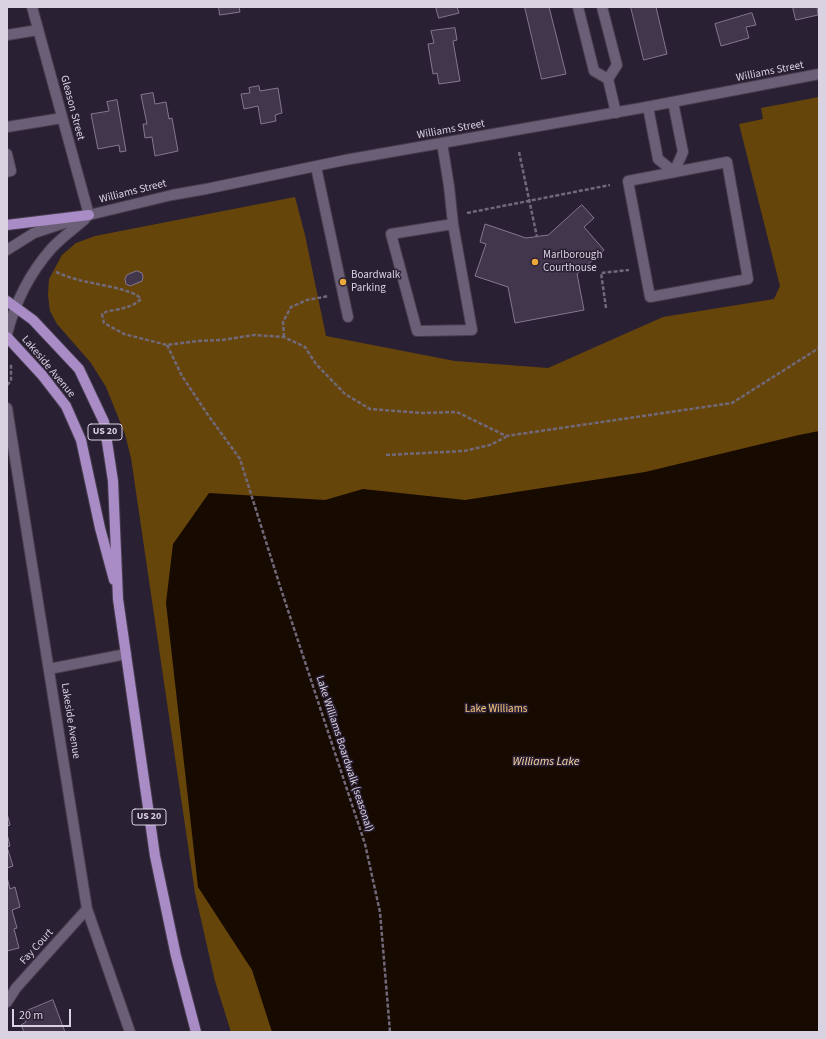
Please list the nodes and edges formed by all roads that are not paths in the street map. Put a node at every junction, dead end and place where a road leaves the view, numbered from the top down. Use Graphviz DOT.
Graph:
graph roads {
  1 [pos="32,7"];
  2 [pos="578,7"];
  3 [pos="602,7"];
  4 [pos="38,30"];
  5 [pos="7,35"];
  6 [pos="819,74"];
  7 [pos="608,79"];
  8 [pos="673,102"];
  9 [pos="648,107"];
  10 [pos="616,113"];
  11 [pos="62,118"];
  12 [pos="7,127"];
  13 [pos="442,143"];
  14 [pos="7,154"];
  15 [pos="316,166"];
  16 [pos="7,172"];
  17 [pos="674,172"];
  18 [pos="89,215"];
  19 [pos="453,220"];
  20 [pos="7,225"];
  21 [pos="7,250"];
  22 [pos="7,301"];
  23 [pos="16,306"];
  24 [pos="348,317"];
  25 [pos="7,334"];
  26 [pos="7,337"];
  27 [pos="7,408"];
  28 [pos="118,599"];
  29 [pos="126,654"];
  30 [pos="49,669"];
  31 [pos="87,909"];
  32 [pos="7,1002"];
  33 [pos="130,1032"];
  34 [pos="196,1032"];
  1 -- 4 [label="street, Gleason Street"];
  2 -- 7 [label="street"];
  3 -- 7 [label="street"];
  4 -- 5 [label="street"];
  4 -- 11 [label="street, Gleason Street"];
  6 -- 8 [label="street, Williams Street"];
  7 -- 10 [label="street"];
  8 -- 9 [label="street, Williams Street"];
  8 -- 17 [label="street"];
  9 -- 10 [label="street, Williams Street"];
  9 -- 17 [label="street"];
  10 -- 13 [label="street, Williams Street"];
  11 -- 12 [label="street"];
  11 -- 18 [label="street, Gleason Street"];
  13 -- 15 [label="street, Williams Street"];
  13 -- 19 [label="street"];
  14 -- 16 [label="street"];
  15 -- 18 [label="street, Williams Street"];
  15 -- 24 [label="street"];
  17 -- 17 [label="street"];
  18 -- 20 [label="main road"];
  18 -- 21 [label="street, Williams Street"];
  18 -- 23 [label="street, Williams Street"];
  19 -- 19 [label="street"];
  22 -- 23 [label="main road, Lakeside Avenue / US 20"];
  23 -- 25 [label="street, Williams Street"];
  23 -- 28 [label="main road, Lakeside Avenue / US 20"];
  26 -- 28 [label="main road, Lakeside Avenue / US 20"];
  27 -- 30 [label="street, Lakeside Avenue"];
  28 -- 29 [label="main road, Lakeside Avenue / US 20"];
  29 -- 30 [label="street"];
  29 -- 34 [label="main road, Lakeside Avenue / US 20"];
  30 -- 31 [label="street, Lakeside Avenue"];
  31 -- 32 [label="street, Fay Court"];
  31 -- 33 [label="street, Lakeside Avenue"];
}
